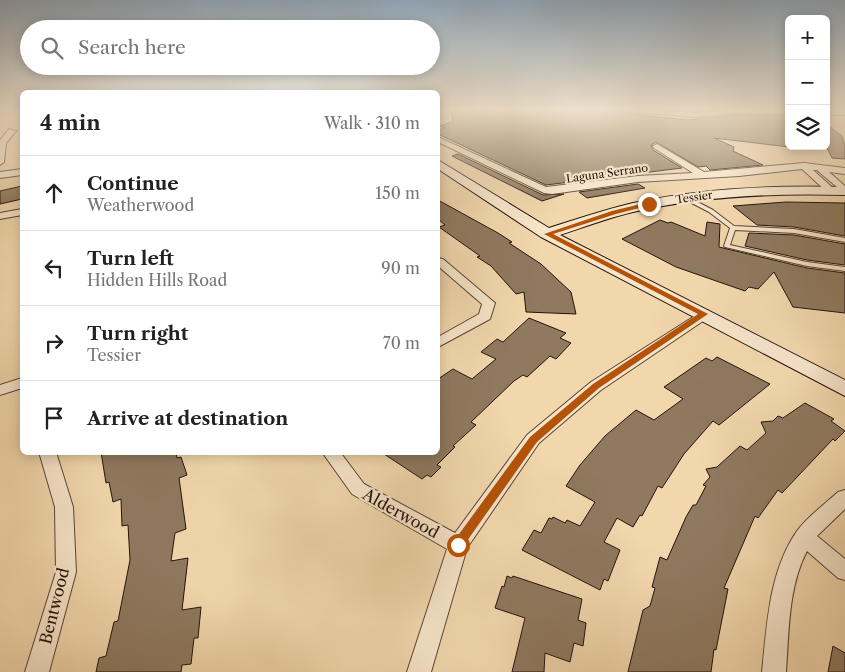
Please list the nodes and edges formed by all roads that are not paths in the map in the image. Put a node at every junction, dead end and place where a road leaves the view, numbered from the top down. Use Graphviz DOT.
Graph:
graph roads {
  1 [pos="4,140"];
  2 [pos="441,140"];
  3 [pos="656,146"];
  4 [pos="0,162"];
  5 [pos="440,165"];
  6 [pos="804,166"];
  7 [pos="820,167"];
  8 [pos="845,171"];
  9 [pos="20,172"];
  10 [pos="0,175"];
  11 [pos="702,175"];
  12 [pos="830,190"];
  13 [pos="845,191"];
  14 [pos="686,198"];
  15 [pos="20,212"];
  16 [pos="0,216"];
  17 [pos="733,228"];
  18 [pos="547,234"];
  19 [pos="845,240"];
  20 [pos="440,262"];
  21 [pos="845,269"];
  22 [pos="704,314"];
  23 [pos="440,343"];
  24 [pos="20,385"];
  25 [pos="845,389"];
  26 [pos="0,390"];
  27 [pos="48,455"];
  28 [pos="332,455"];
  29 [pos="845,497"];
  30 [pos="804,537"];
  31 [pos="458,545"];
  32 [pos="845,571"];
  33 [pos="37,672"];
  34 [pos="419,672"];
  35 [pos="774,672"];
  1 -- 4 [label="street"];
  2 -- 11 [label="street, Laguna Serrano"];
  3 -- 11 [label="street, Laguna Serrano"];
  5 -- 18 [label="street"];
  6 -- 7 [label="street, Laguna Serrano"];
  6 -- 11 [label="street, Laguna Serrano"];
  6 -- 12 [label="street"];
  7 -- 8 [label="street, Laguna Serrano"];
  7 -- 13 [label="street"];
  9 -- 10 [label="street"];
  12 -- 13 [label="street, Tessier"];
  12 -- 14 [label="street, Tessier"];
  14 -- 17 [label="lane"];
  14 -- 18 [label="street, Tessier"];
  15 -- 16 [label="street"];
  17 -- 19 [label="lane"];
  17 -- 21 [label="lane"];
  18 -- 22 [label="street"];
  20 -- 23 [label="street"];
  22 -- 25 [label="street"];
  22 -- 31 [label="street"];
  24 -- 26 [label="street"];
  27 -- 33 [label="street, Bentwood"];
  28 -- 31 [label="street, Alderwood"];
  29 -- 30 [label="street"];
  30 -- 32 [label="street"];
  30 -- 35 [label="street"];
  31 -- 34 [label="street"];
}
